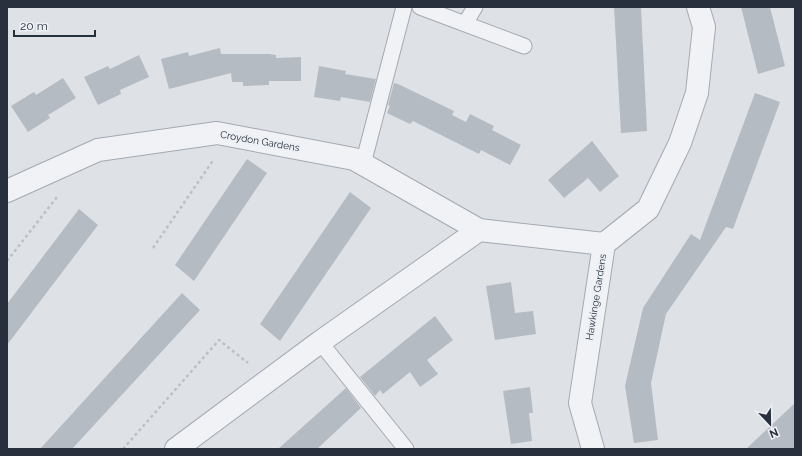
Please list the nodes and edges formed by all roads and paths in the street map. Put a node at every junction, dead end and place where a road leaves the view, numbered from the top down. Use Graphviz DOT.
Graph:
graph roads {
  1 [pos="404,7"];
  2 [pos="420,7"];
  3 [pos="475,7"];
  4 [pos="698,7"];
  5 [pos="465,24"];
  6 [pos="524,46"];
  7 [pos="230,136"];
  8 [pos="363,164"];
  9 [pos="7,191"];
  10 [pos="57,196"];
  11 [pos="479,230"];
  12 [pos="604,244"];
  13 [pos="153,248"];
  14 [pos="7,261"];
  15 [pos="320,342"];
  16 [pos="269,380"];
  17 [pos="123,449"];
  18 [pos="176,449"];
  19 [pos="406,449"];
  20 [pos="593,449"];
  1 -- 8 [label="lane"];
  2 -- 5 [label="lane"];
  3 -- 5 [label="lane"];
  4 -- 12 [label="street, Hawkinge Gardens"];
  5 -- 6 [label="lane"];
  7 -- 8 [label="street, Croydon Gardens"];
  7 -- 9 [label="street, Croydon Gardens"];
  7 -- 13 [label="path"];
  8 -- 11 [label="street, Croydon Gardens"];
  10 -- 14 [label="path"];
  11 -- 12 [label="street, Croydon Gardens"];
  11 -- 15 [label="street"];
  12 -- 20 [label="street, Hawkinge Gardens"];
  15 -- 16 [label="street"];
  15 -- 19 [label="lane"];
  16 -- 17 [label="path"];
  16 -- 18 [label="street"];
}
